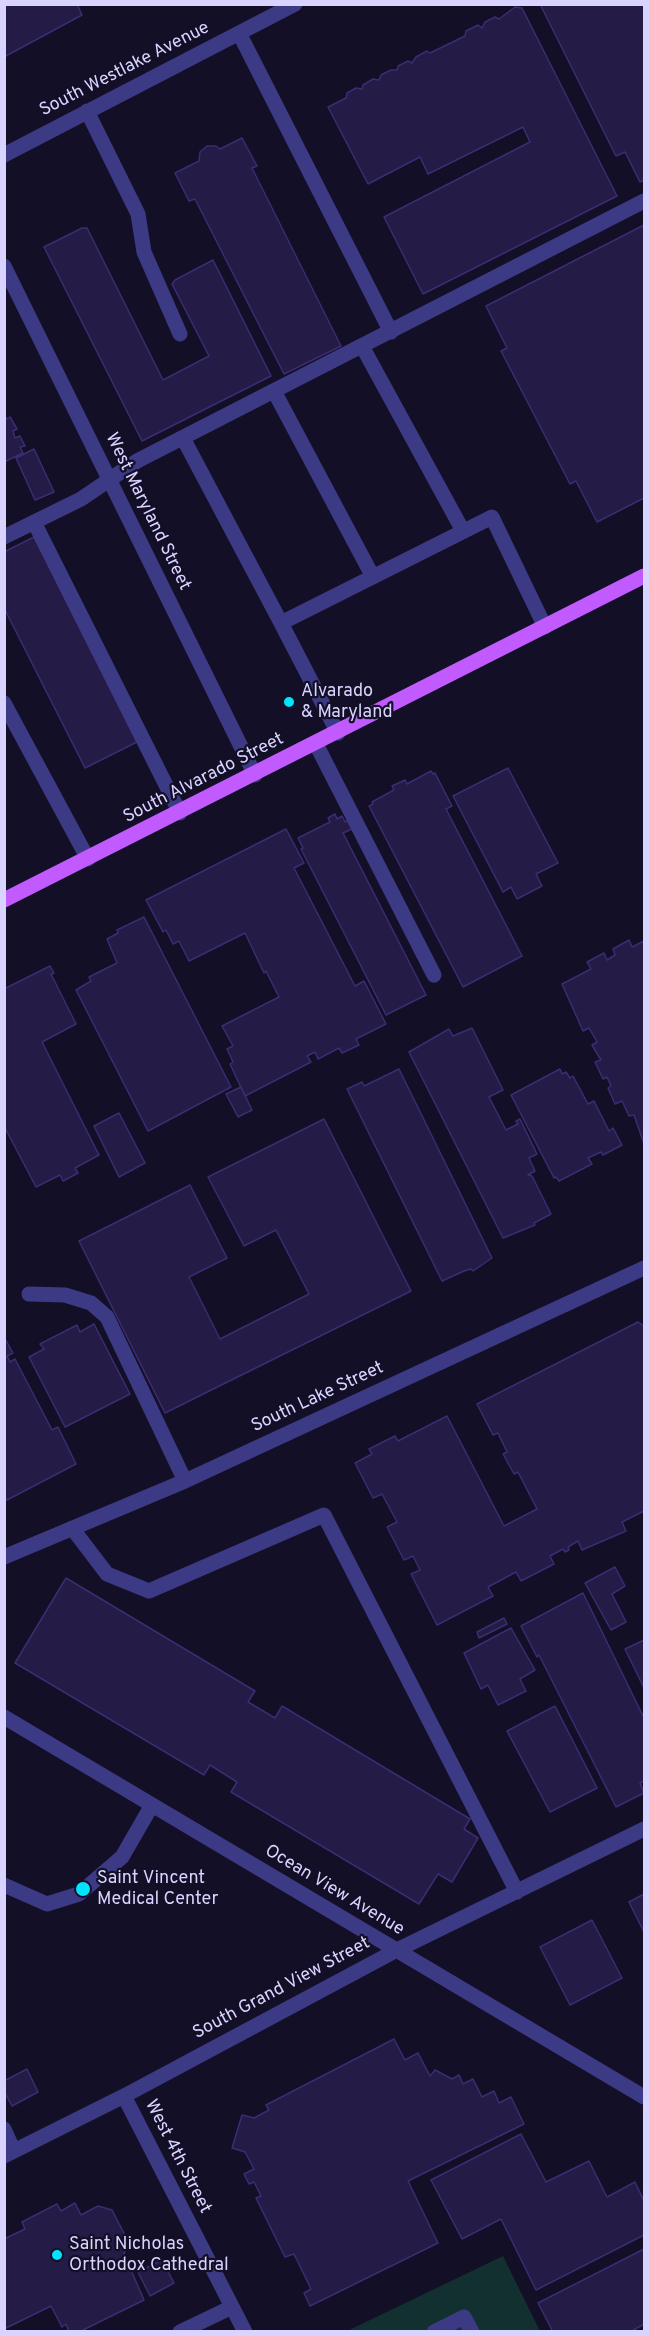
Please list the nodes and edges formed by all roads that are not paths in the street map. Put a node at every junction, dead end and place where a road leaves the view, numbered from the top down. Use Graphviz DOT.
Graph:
graph roads {
  1 [pos="295,4"];
  2 [pos="239,33"];
  3 [pos="87,111"];
  4 [pos="4,155"];
  5 [pos="645,201"];
  6 [pos="4,266"];
  7 [pos="391,332"];
  8 [pos="180,334"];
  9 [pos="362,346"];
  10 [pos="274,391"];
  11 [pos="183,438"];
  12 [pos="110,480"];
  13 [pos="34,522"];
  14 [pos="463,531"];
  15 [pos="4,537"];
  16 [pos="645,576"];
  17 [pos="373,577"];
  18 [pos="281,624"];
  19 [pos="545,627"];
  20 [pos="4,703"];
  21 [pos="338,733"];
  22 [pos="316,744"];
  23 [pos="255,776"];
  24 [pos="180,813"];
  25 [pos="88,859"];
  26 [pos="4,900"];
  27 [pos="434,975"];
  28 [pos="645,1268"];
  29 [pos="29,1294"];
  30 [pos="185,1481"];
  31 [pos="72,1527"];
  32 [pos="4,1557"];
  33 [pos="4,1717"];
  34 [pos="152,1805"];
  35 [pos="645,1830"];
  36 [pos="4,1885"];
  37 [pos="517,1892"];
  38 [pos="397,1950"];
  39 [pos="124,2096"];
  40 [pos="645,2097"];
  41 [pos="4,2129"];
  42 [pos="9,2154"];
  43 [pos="232,2307"];
  44 [pos="180,2331"];
  45 [pos="245,2331"];
  46 [pos="434,2331"];
  47 [pos="472,2331"];
  1 -- 2 [label="street, South Westlake Avenue"];
  2 -- 3 [label="street, South Westlake Avenue"];
  2 -- 7 [label="street"];
  3 -- 4 [label="street, South Westlake Avenue"];
  3 -- 8 [label="street"];
  5 -- 7 [label="street"];
  6 -- 12 [label="street, West Maryland Street"];
  7 -- 9 [label="street"];
  9 -- 10 [label="street"];
  9 -- 14 [label="street"];
  10 -- 11 [label="street"];
  10 -- 17 [label="street"];
  11 -- 12 [label="street"];
  11 -- 18 [label="street"];
  12 -- 13 [label="street"];
  12 -- 23 [label="street, West Maryland Street"];
  13 -- 15 [label="street"];
  13 -- 24 [label="street"];
  14 -- 17 [label="street"];
  14 -- 19 [label="street"];
  16 -- 19 [label="main road, South Alvarado Street"];
  17 -- 18 [label="street"];
  18 -- 21 [label="street"];
  19 -- 21 [label="main road, South Alvarado Street"];
  20 -- 25 [label="street"];
  21 -- 22 [label="main road, South Alvarado Street"];
  22 -- 23 [label="main road, South Alvarado Street"];
  22 -- 27 [label="street"];
  23 -- 24 [label="main road, South Alvarado Street"];
  24 -- 25 [label="main road, South Alvarado Street"];
  25 -- 26 [label="main road, South Alvarado Street"];
  28 -- 30 [label="street, South Lake Street"];
  29 -- 30 [label="street"];
  30 -- 31 [label="street, South Lake Street"];
  31 -- 32 [label="street, South Lake Street"];
  31 -- 37 [label="street"];
  33 -- 34 [label="street, Ocean View Avenue"];
  34 -- 36 [label="street"];
  34 -- 38 [label="street, Ocean View Avenue"];
  35 -- 37 [label="street, South Grand View Street"];
  37 -- 38 [label="street, South Grand View Street"];
  38 -- 39 [label="street, South Grand View Street"];
  38 -- 40 [label="street, Ocean View Avenue"];
  39 -- 42 [label="street, South Grand View Street"];
  39 -- 43 [label="street, West 4th Street"];
  41 -- 42 [label="street"];
  43 -- 44 [label="street"];
  43 -- 45 [label="street, West 4th Street"];
  46 -- 47 [label="street"];
}
